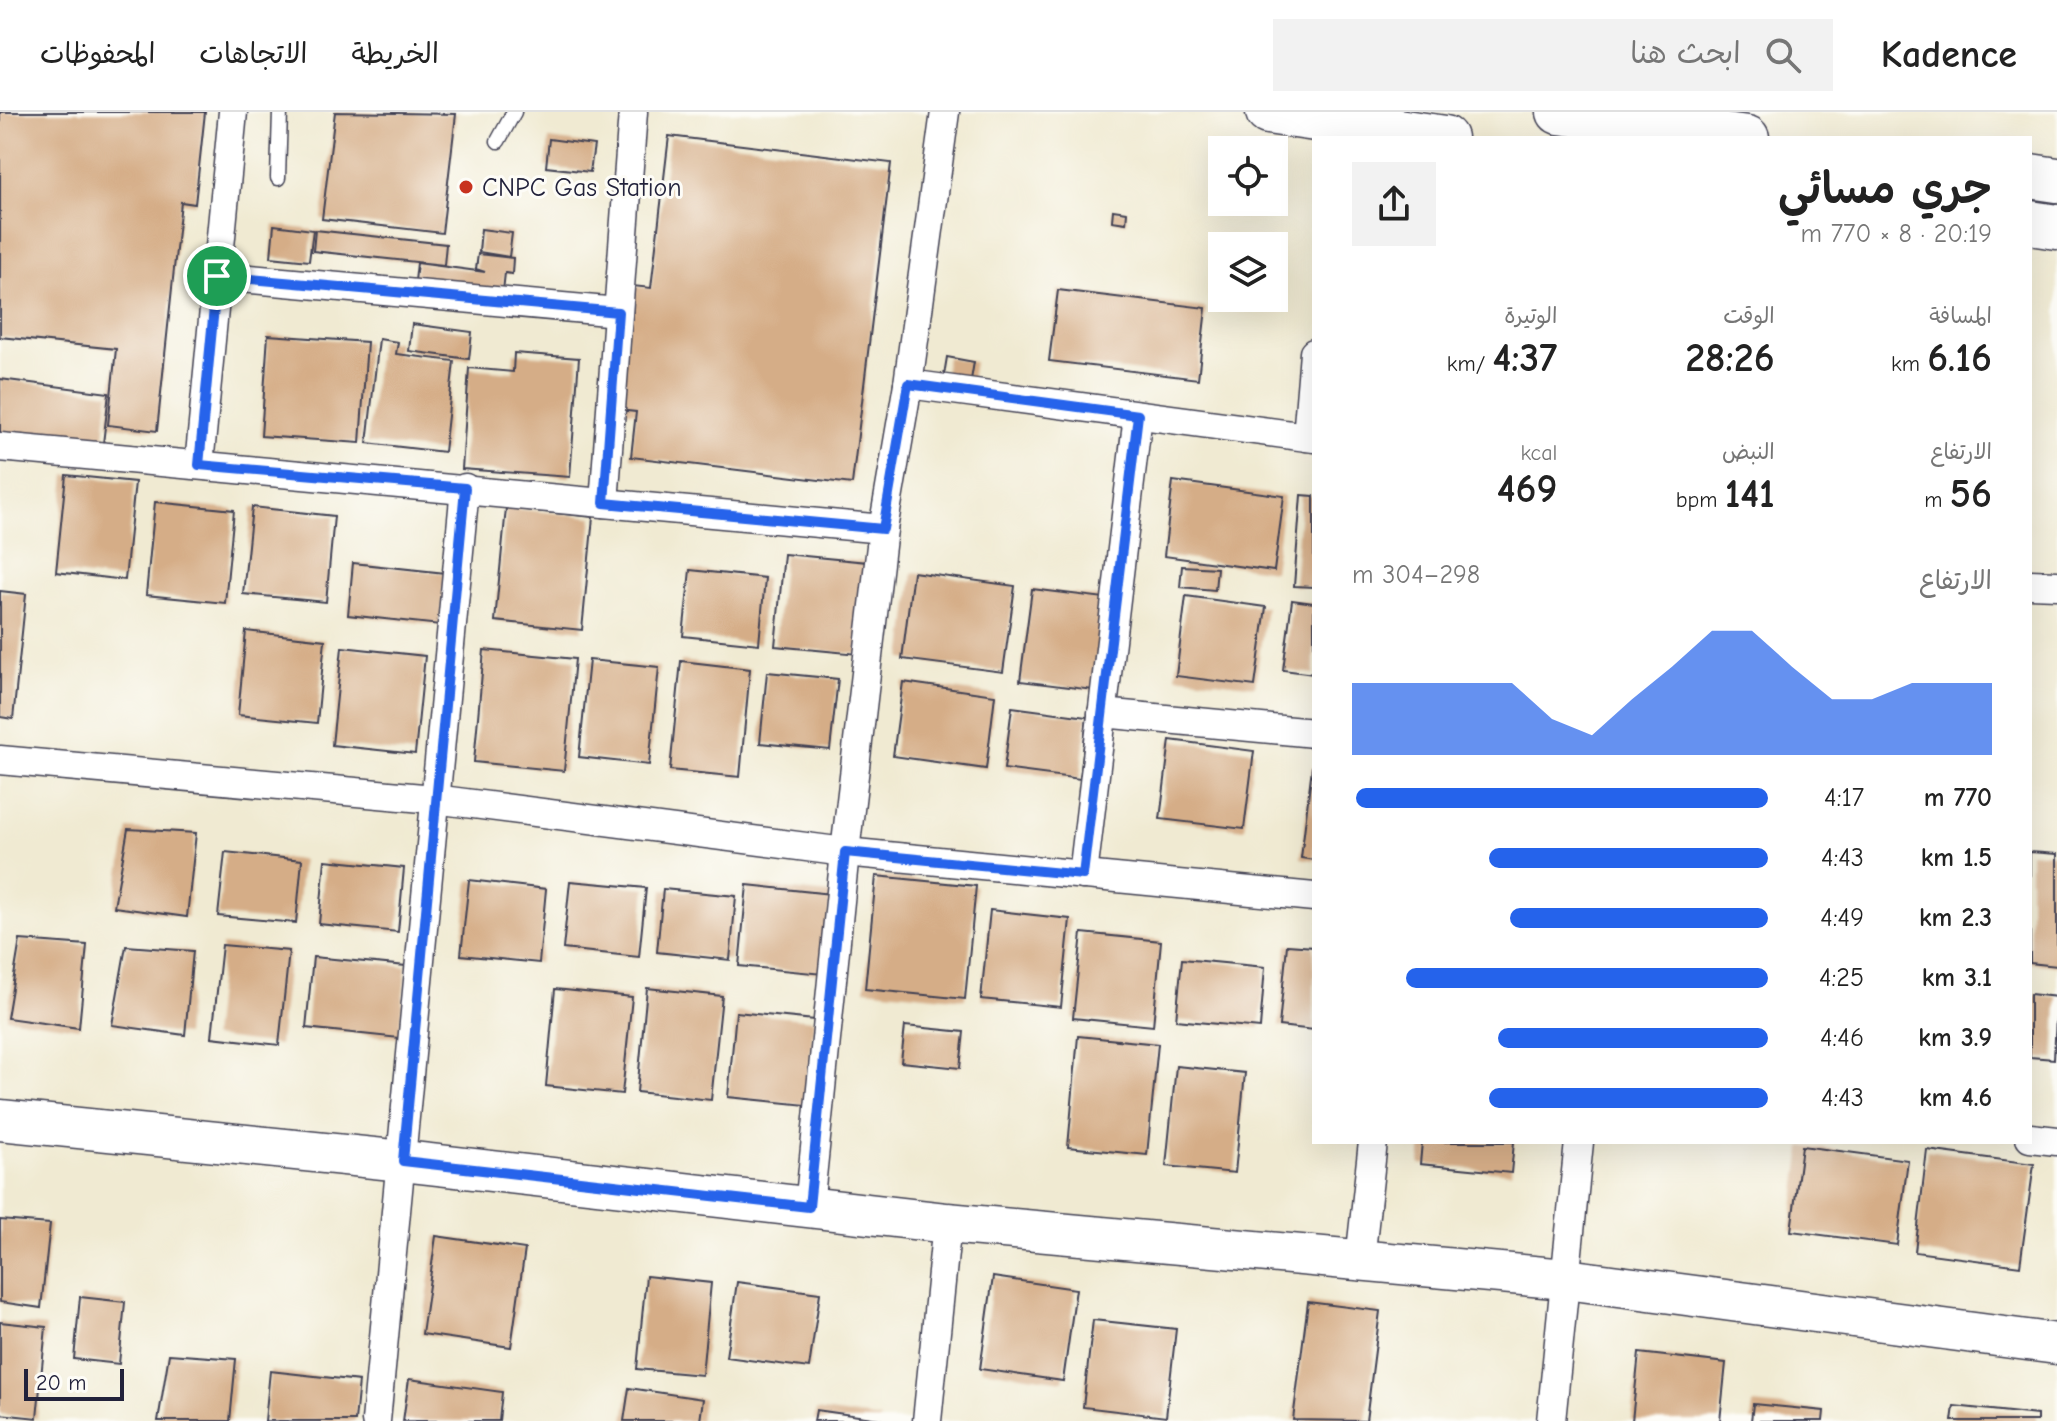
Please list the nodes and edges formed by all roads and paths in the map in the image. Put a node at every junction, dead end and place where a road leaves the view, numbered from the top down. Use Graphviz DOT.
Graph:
graph roads {
  1 [pos="233,112"];
  2 [pos="280,112"];
  3 [pos="514,112"];
  4 [pos="633,112"];
  5 [pos="945,112"];
  6 [pos="1268,112"];
  7 [pos="1559,112"];
  8 [pos="1691,121"];
  9 [pos="1333,130"];
  10 [pos="1417,136"];
  11 [pos="1740,136"];
  12 [pos="498,141"];
  13 [pos="2032,176"];
  14 [pos="278,178"];
  15 [pos="2057,180"];
  16 [pos="2032,223"];
  17 [pos="2057,227"];
  18 [pos="217,276"];
  19 [pos="618,312"];
  20 [pos="908,384"];
  21 [pos="1312,396"];
  22 [pos="1138,415"];
  23 [pos="1310,438"];
  24 [pos="0,447"];
  25 [pos="199,465"];
  26 [pos="465,488"];
  27 [pos="604,503"];
  28 [pos="883,529"];
  29 [pos="2032,584"];
  30 [pos="2057,585"];
  31 [pos="1102,713"];
  32 [pos="1312,733"];
  33 [pos="0,760"];
  34 [pos="434,799"];
  35 [pos="845,852"];
  36 [pos="1083,875"];
  37 [pos="1312,897"];
  38 [pos="0,1120"];
  39 [pos="2032,1138"];
  40 [pos="2057,1141"];
  41 [pos="1373,1144"];
  42 [pos="1579,1144"];
  43 [pos="403,1161"];
  44 [pos="809,1207"];
  45 [pos="947,1223"];
  46 [pos="1360,1260"];
  47 [pos="1566,1279"];
  48 [pos="2057,1344"];
  49 [pos="376,1421"];
  50 [pos="927,1421"];
  51 [pos="1551,1421"];
  1 -- 18 [label="street"];
  2 -- 14 [label="lane"];
  3 -- 12 [label="lane"];
  4 -- 19 [label="street"];
  5 -- 20 [label="street"];
  6 -- 9 [label="highway"];
  7 -- 8 [label="highway"];
  8 -- 11 [label="highway"];
  9 -- 10 [label="highway"];
  13 -- 15 [label="highway"];
  16 -- 17 [label="highway"];
  18 -- 19 [label="street"];
  18 -- 25 [label="street"];
  19 -- 27 [label="street"];
  20 -- 22 [label="street"];
  20 -- 28 [label="street"];
  21 -- 23 [label="street"];
  22 -- 23 [label="street"];
  22 -- 31 [label="street"];
  24 -- 25 [label="street"];
  25 -- 26 [label="street"];
  26 -- 27 [label="street"];
  26 -- 34 [label="street"];
  27 -- 28 [label="street"];
  28 -- 35 [label="street"];
  29 -- 30 [label="street"];
  31 -- 32 [label="street"];
  31 -- 36 [label="street"];
  33 -- 34 [label="street"];
  34 -- 35 [label="street"];
  34 -- 43 [label="street"];
  35 -- 36 [label="street"];
  35 -- 44 [label="street"];
  36 -- 37 [label="street"];
  38 -- 43 [label="street"];
  39 -- 40 [label="street"];
  41 -- 46 [label="street"];
  42 -- 47 [label="street"];
  43 -- 44 [label="street"];
  43 -- 49 [label="street"];
  44 -- 45 [label="street"];
  45 -- 46 [label="street"];
  45 -- 50 [label="street"];
  46 -- 47 [label="street"];
  47 -- 48 [label="street"];
  47 -- 51 [label="street"];
}
